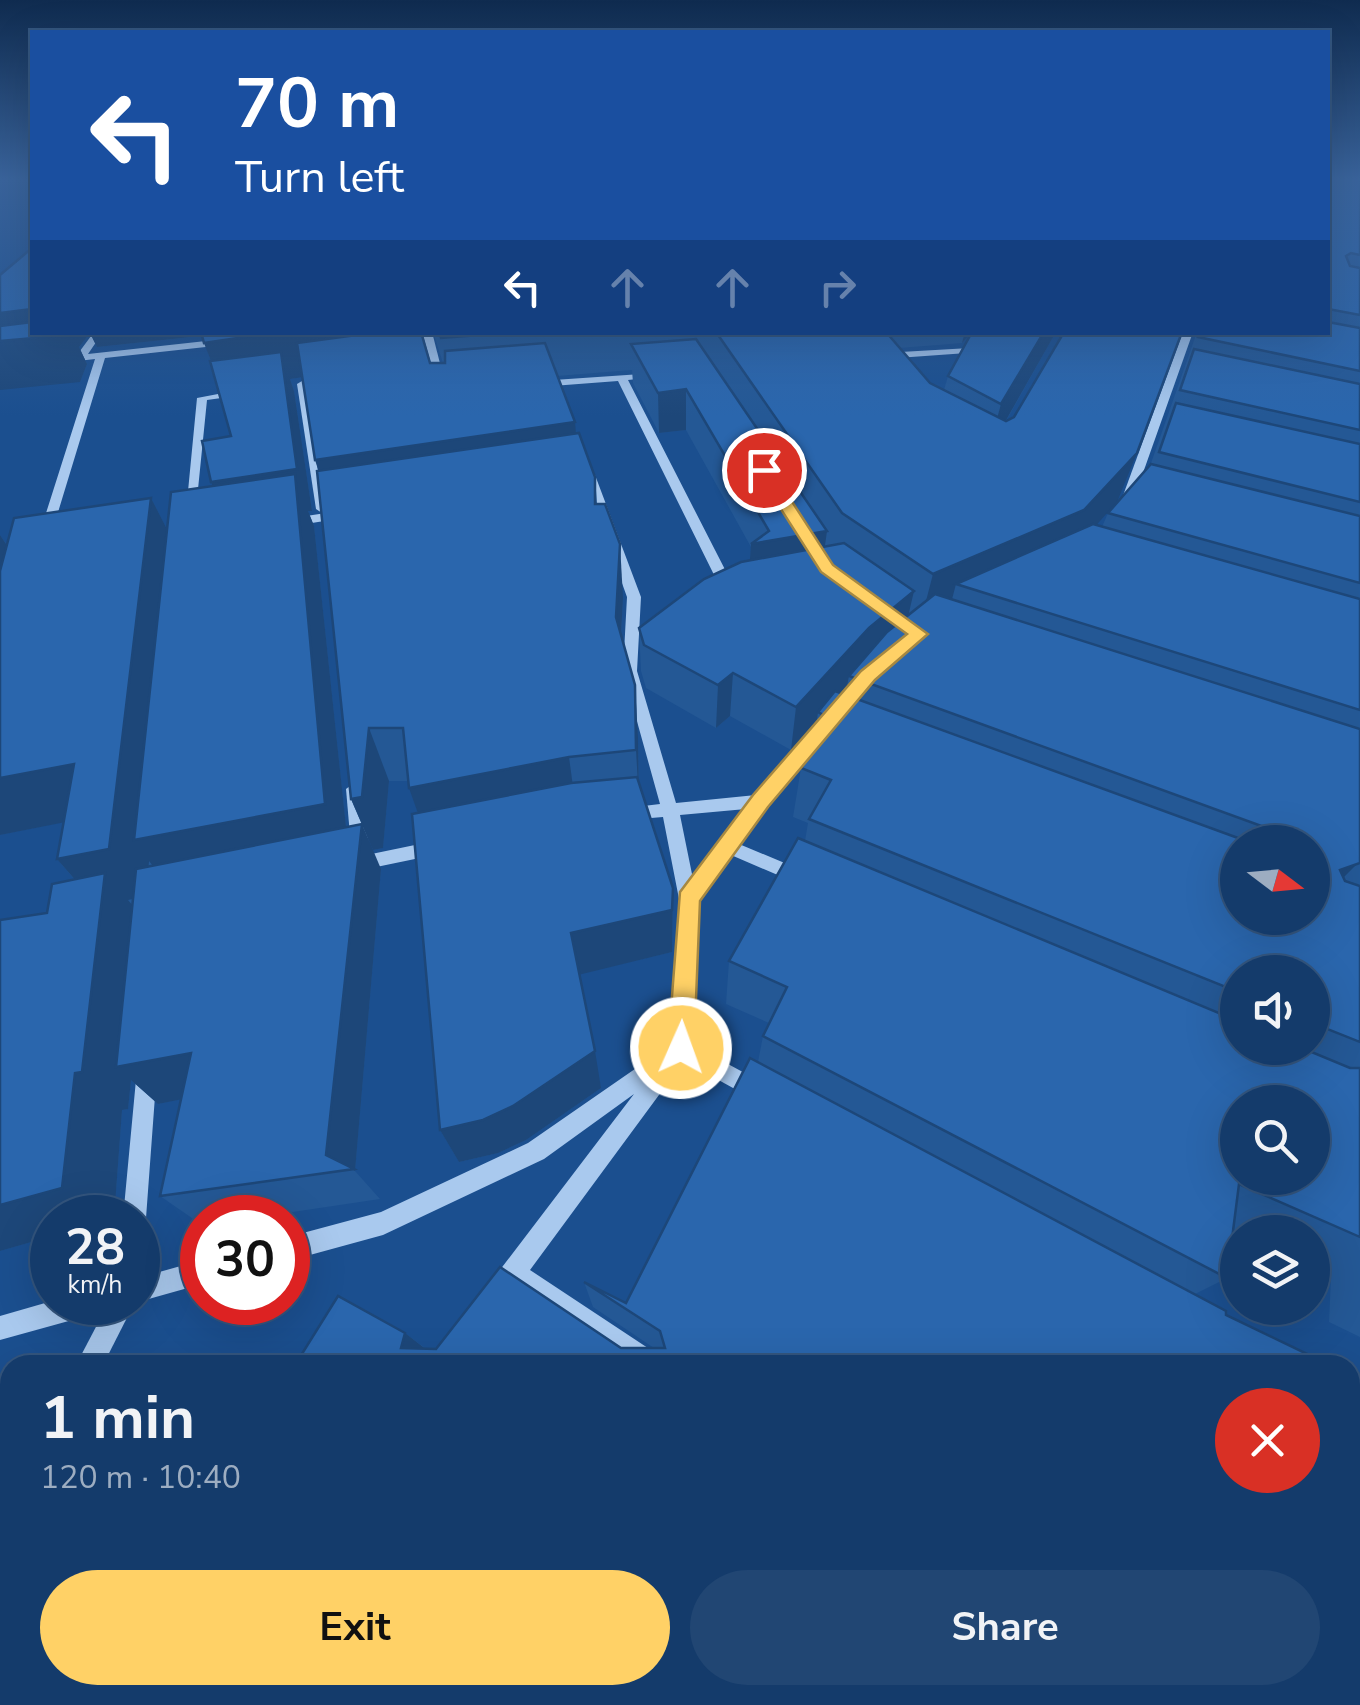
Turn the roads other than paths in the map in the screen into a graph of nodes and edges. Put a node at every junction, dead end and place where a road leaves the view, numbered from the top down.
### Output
1 (97, 335) edge
2 (428, 335) edge
3 (1193, 336) edge
4 (233, 341) edge
5 (101, 356) junction
6 (80, 358) junction
7 (48, 362) edge
8 (436, 364) junction
9 (959, 365) edge
10 (417, 367) edge
11 (883, 371) edge
12 (660, 374) edge
13 (621, 377) junction
14 (321, 381) edge
15 (557, 382) junction
16 (519, 385) edge
17 (462, 390) edge
18 (252, 391) edge
19 (563, 401) edge
20 (583, 457) edge
21 (589, 476) junction
22 (570, 479) edge
23 (1128, 510) edge
24 (361, 511) edge
25 (323, 517) junction
26 (189, 520) edge
27 (265, 526) edge
28 (325, 536) edge
29 (43, 542) edge
30 (750, 595) edge
31 (733, 598) junction
32 (716, 606) edge
33 (648, 639) edge
34 (631, 647) junction
35 (845, 702) edge
36 (351, 767) edge
37 (761, 801) junction
38 (670, 810) junction
39 (614, 815) edge
40 (460, 843) edge
41 (727, 846) junction
42 (818, 885) edge
43 (688, 899) junction
44 (681, 1048) junction
45 (147, 1060) edge
46 (784, 1104) edge
47 (136, 1195) edge
48 (310, 1243) edge
49 (513, 1273) junction
50 (490, 1304) edge
51 (30, 1320) edge
52 (110, 1325) edge
53 (0, 1328) edge
54 (95, 1355) edge
55 (636, 1355) edge
56 (2, 1705) edge
57 (35, 1705) edge

1 - 6 street
2 - 8 street
3 - 23 street
4 - 5 street
5 - 6 street
5 - 29 street
6 - 7 street
8 - 10 street
8 - 17 street
9 - 11 street
12 - 13 street
13 - 15 street
13 - 31 street
14 - 25 street
15 - 16 street
15 - 19 street
18 - 26 street
20 - 21 street
21 - 22 street
21 - 34 street
24 - 25 street
25 - 27 street
25 - 28 street
30 - 31 street
31 - 32 street
33 - 34 street
34 - 38 street
35 - 37 street
36 - 40 street
37 - 38 street
37 - 41 street
38 - 39 street
38 - 43 street
41 - 42 street
41 - 43 street
43 - 44 street
44 - 46 street
44 - 48 street
44 - 49 street
45 - 47 street
49 - 50 street
49 - 55 street
51 - 53 street
52 - 54 street
56 - 57 street

